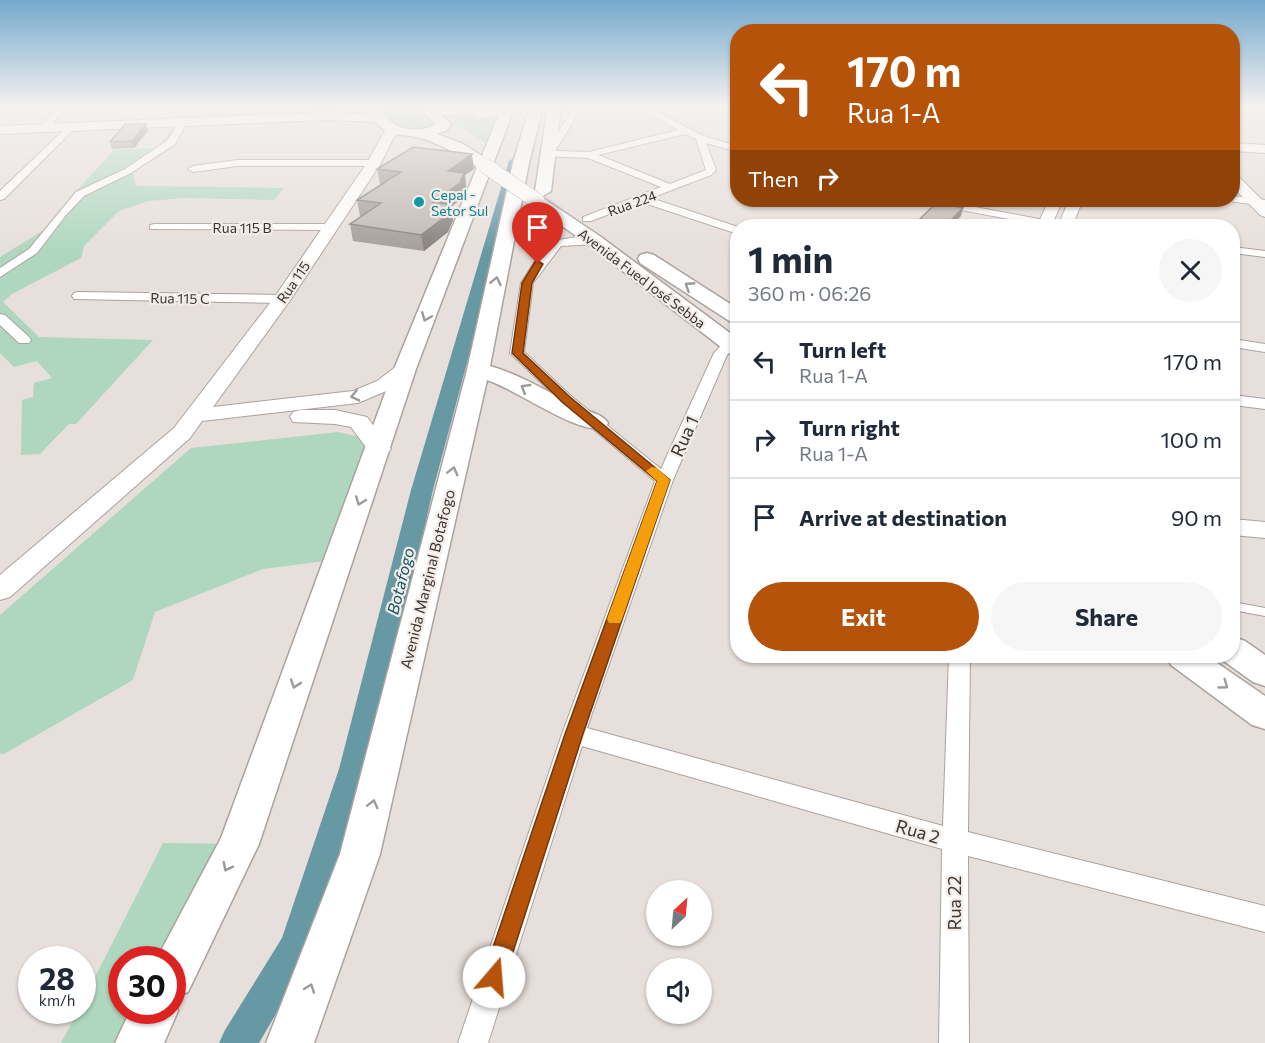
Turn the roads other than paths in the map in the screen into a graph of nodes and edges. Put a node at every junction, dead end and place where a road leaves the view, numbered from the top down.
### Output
1 (549, 154) edge
2 (43, 155) edge
3 (153, 155) edge
4 (379, 155) edge
5 (475, 155) edge
6 (479, 155) edge
7 (523, 155) edge
8 (576, 155) edge
9 (589, 155) joint
10 (706, 155) edge
11 (483, 156) joint
12 (374, 164) junction
13 (193, 170) dead end
14 (1240, 173) edge
15 (0, 180) edge
16 (17, 180) junction
17 (1240, 185) edge
18 (672, 188) junction
19 (539, 195) junction
20 (0, 197) edge
21 (643, 200) junction
22 (1240, 200) edge
23 (1262, 203) edge
24 (957, 207) edge
25 (587, 219) junction
26 (1015, 219) edge
27 (154, 226) dead end
28 (330, 227) junction
29 (730, 228) edge
30 (595, 241) junction
31 (1240, 251) edge
32 (1265, 254) edge
33 (0, 273) edge
34 (78, 296) dead end
35 (282, 299) junction
36 (730, 313) edge
37 (0, 318) edge
38 (24, 340) dead end
39 (730, 343) edge
40 (1240, 344) edge
41 (730, 348) edge
42 (1265, 348) edge
43 (405, 369) junction
44 (478, 370) junction
45 (1240, 401) edge
46 (1265, 404) edge
47 (596, 423) junction
48 (189, 424) junction
49 (379, 449) junction
50 (664, 480) junction
51 (1240, 511) edge
52 (1265, 514) edge
53 (1240, 527) edge
54 (1265, 530) edge
55 (0, 590) edge
56 (1240, 607) edge
57 (1265, 612) edge
58 (1240, 655) edge
59 (960, 663) edge
60 (1193, 663) edge
61 (1265, 672) edge
62 (1265, 715) edge
63 (574, 734) junction
64 (955, 841) junction
65 (1265, 919) edge
66 (186, 948) edge
67 (148, 1024) edge
68 (139, 1043) edge
69 (290, 1043) edge
70 (473, 1043) edge
71 (954, 1043) edge

1 - 19 main road
2 - 16 street
3 - 33 street
4 - 12 street, Rua 115
5 -> 43 main road
6 - 11 main road, Avenida Fued José Sebba
44 -> 7 main road, Avenida Marginal Botafogo
8 - 9 street
9 - 18 street
10 - 18 street, Rua 224
11 - 19 main road, Avenida Fued José Sebba, bridge
12 - 13 street
12 - 28 street, Rua 115
14 - 23 street
15 - 16 street
16 - 20 street
17 - 23 street
18 - 21 street, Rua 224
19 - 25 main road, Avenida Fued José Sebba
19 - 30 main road, Avenida Fued José Sebba
21 - 25 street, Rua 224
21 - 29 street
22 - 23 street
24 - 26 street
36 -> 25 main road, Avenida Fued José Sebba
27 - 28 street, Rua 115 B
28 - 35 street, Rua 115
30 - 39 main road, Avenida Fued José Sebba
30 - 47 street
31 - 32 street
34 - 35 street, Rua 115 C
35 - 48 street, Rua 115
37 - 38 street
40 - 42 street
41 - 50 street, Rua 1
43 -> 48 street
43 - 49 main road
47 -> 44 main road
69 -> 44 main road, Avenida Marginal Botafogo
45 - 46 street
47 - 50 street
48 - 49 street
48 - 55 street, Rua 115
49 -> 66 main road
50 - 63 street, Rua 1
51 - 52 street
53 - 54 street
56 - 57 lane
58 - 61 main road
59 - 64 street, Rua 22
60 -> 62 main road
63 - 64 street, Rua 2
63 - 70 street, Rua 1
64 - 65 street, Rua 2
64 - 71 street, Rua 22
67 - 68 main road

